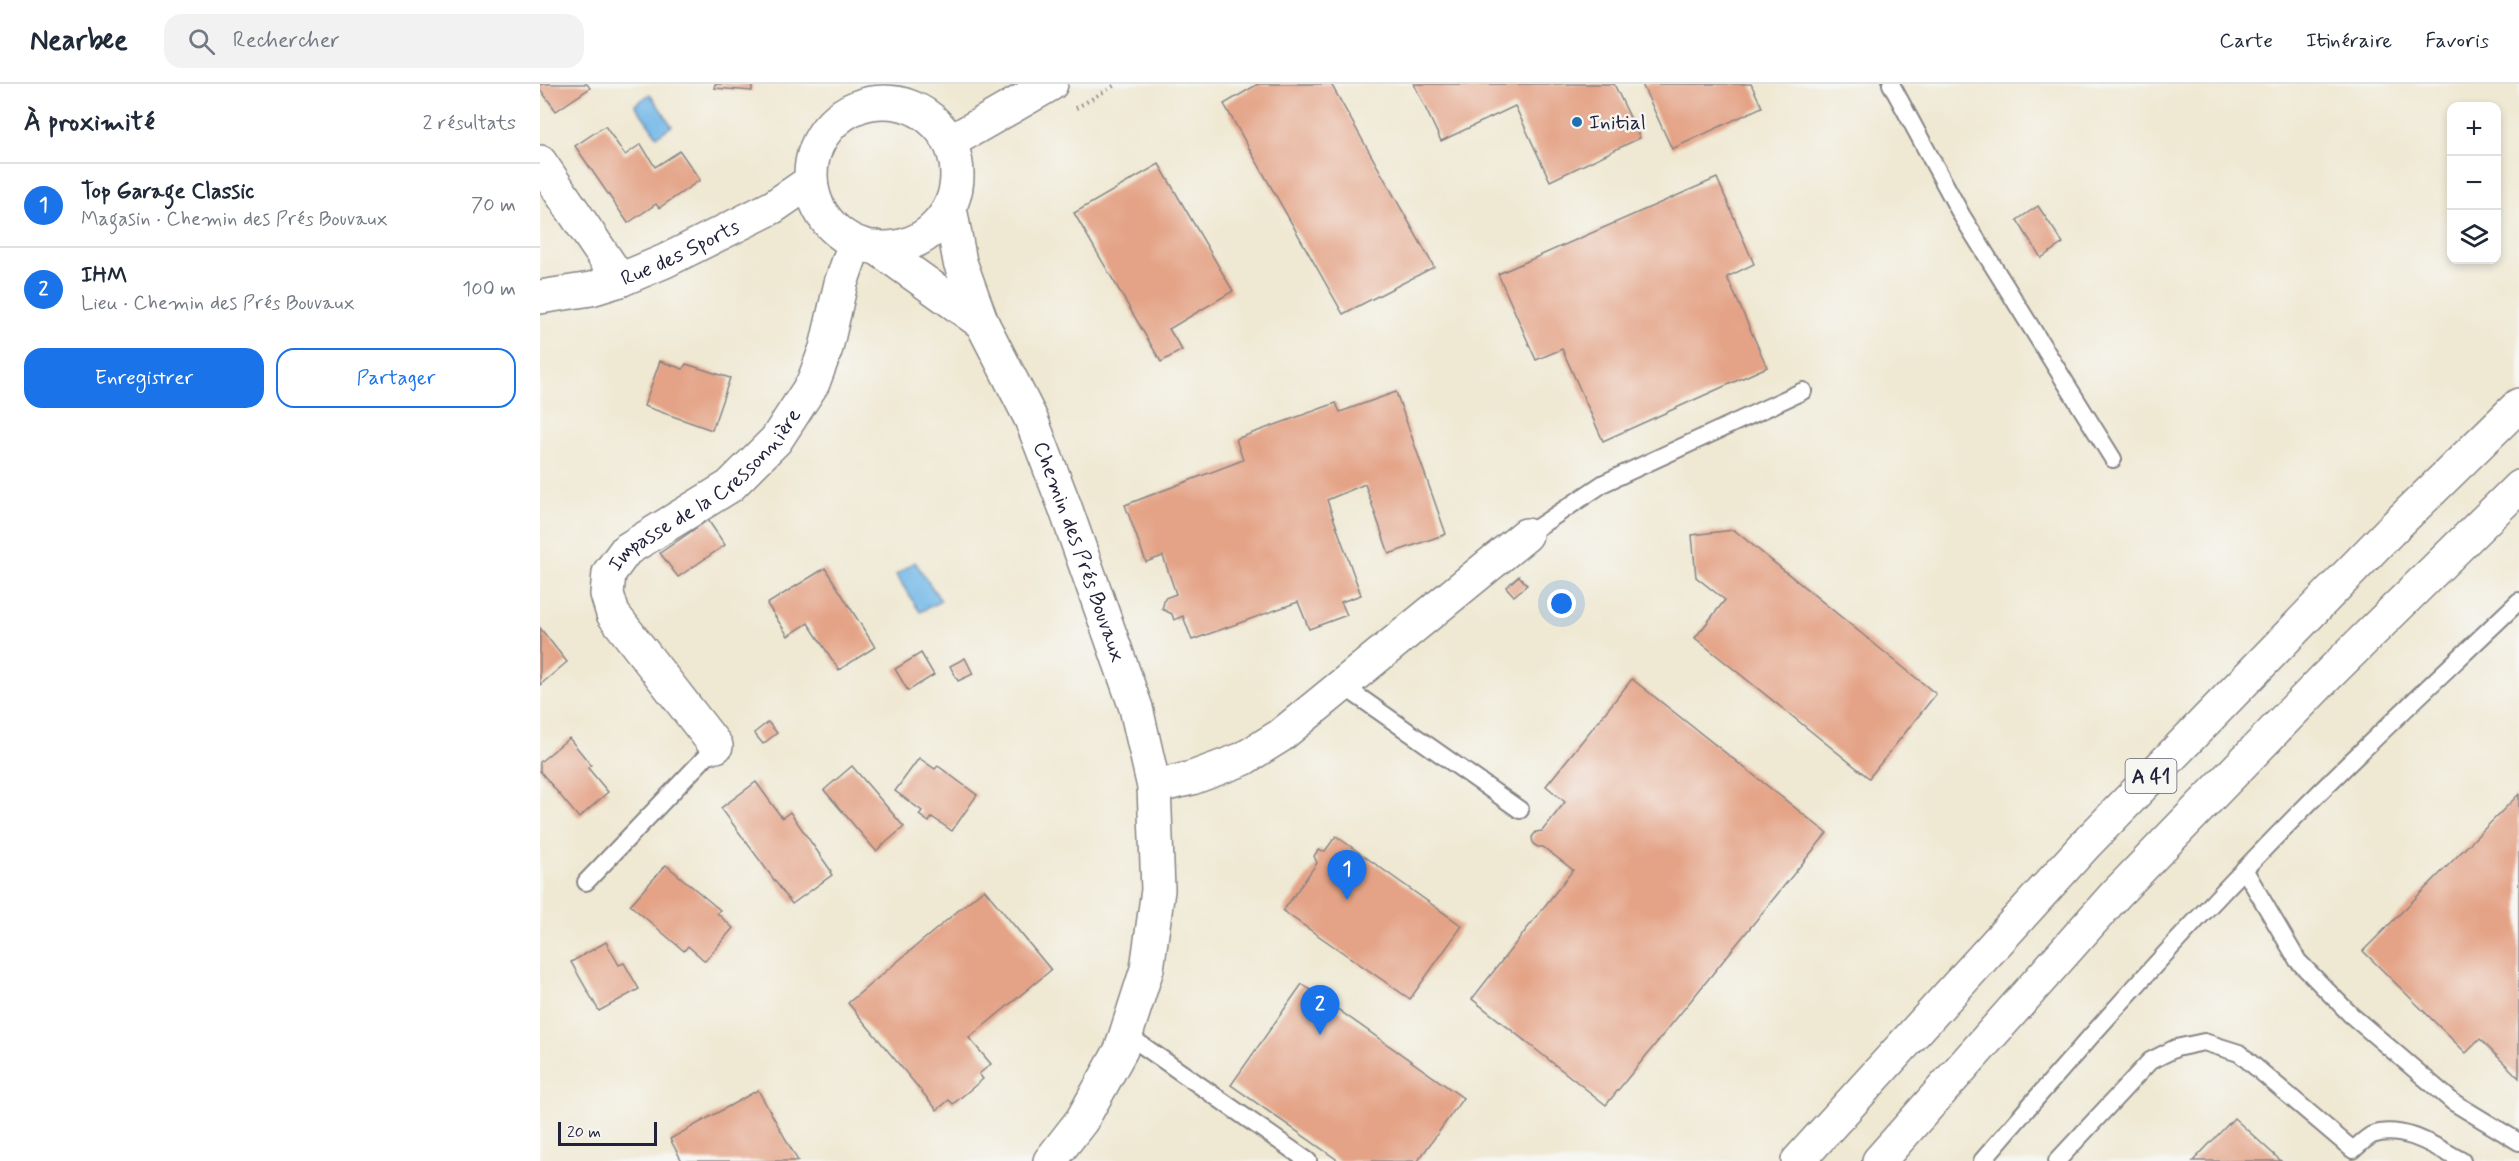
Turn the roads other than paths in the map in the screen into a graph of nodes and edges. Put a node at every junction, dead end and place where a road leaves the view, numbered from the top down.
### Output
1 (843, 84) edge
2 (1051, 84) edge
3 (1891, 84) edge
4 (909, 97) edge
5 (834, 123) junction
6 (950, 142) junction
7 (540, 162) edge
8 (811, 181) junction
9 (950, 208) junction
10 (866, 245) junction
11 (620, 280) junction
12 (540, 297) edge
13 (982, 323) junction
14 (1803, 391) dead end
15 (2519, 405) edge
16 (2113, 459) dead end
17 (2519, 487) edge
18 (1526, 535) joint
19 (2519, 601) edge
20 (1342, 685) junction
21 (716, 746) joint
22 (1154, 787) junction
23 (1521, 810) dead end
24 (2244, 869) junction
25 (586, 882) dead end
26 (1126, 1034) junction
27 (2519, 1142) edge
28 (1050, 1161) edge
29 (1308, 1161) edge
30 (1798, 1161) edge
31 (1879, 1161) edge
32 (1982, 1161) edge
33 (2057, 1161) edge
34 (2462, 1161) edge

1 - 5 main road
2 - 6 main road
3 - 16 lane
4 - 5 main road
4 - 6 main road
5 - 8 main road
6 - 9 main road
7 - 11 main road
8 - 10 main road
8 - 11 main road, Rue des Sports
9 - 10 main road
9 - 13 main road, Chemin des Prés Bouvaux
10 - 13 main road, Chemin des Prés Bouvaux
10 - 21 main road, Impasse de la Cressonnière
11 - 12 main road, Rue des Sports
13 - 22 main road, Chemin des Prés Bouvaux
14 - 18 lane
15 - 30 main road, A 41
17 - 31 main road, A 41
18 - 20 main road
19 - 24 lane
20 - 22 main road
20 - 23 lane
21 - 25 lane
22 - 26 main road, Chemin des Prés Bouvaux
24 - 27 lane
24 - 32 lane
26 - 28 main road, Chemin des Prés Bouvaux
26 - 29 lane
33 - 34 lane

